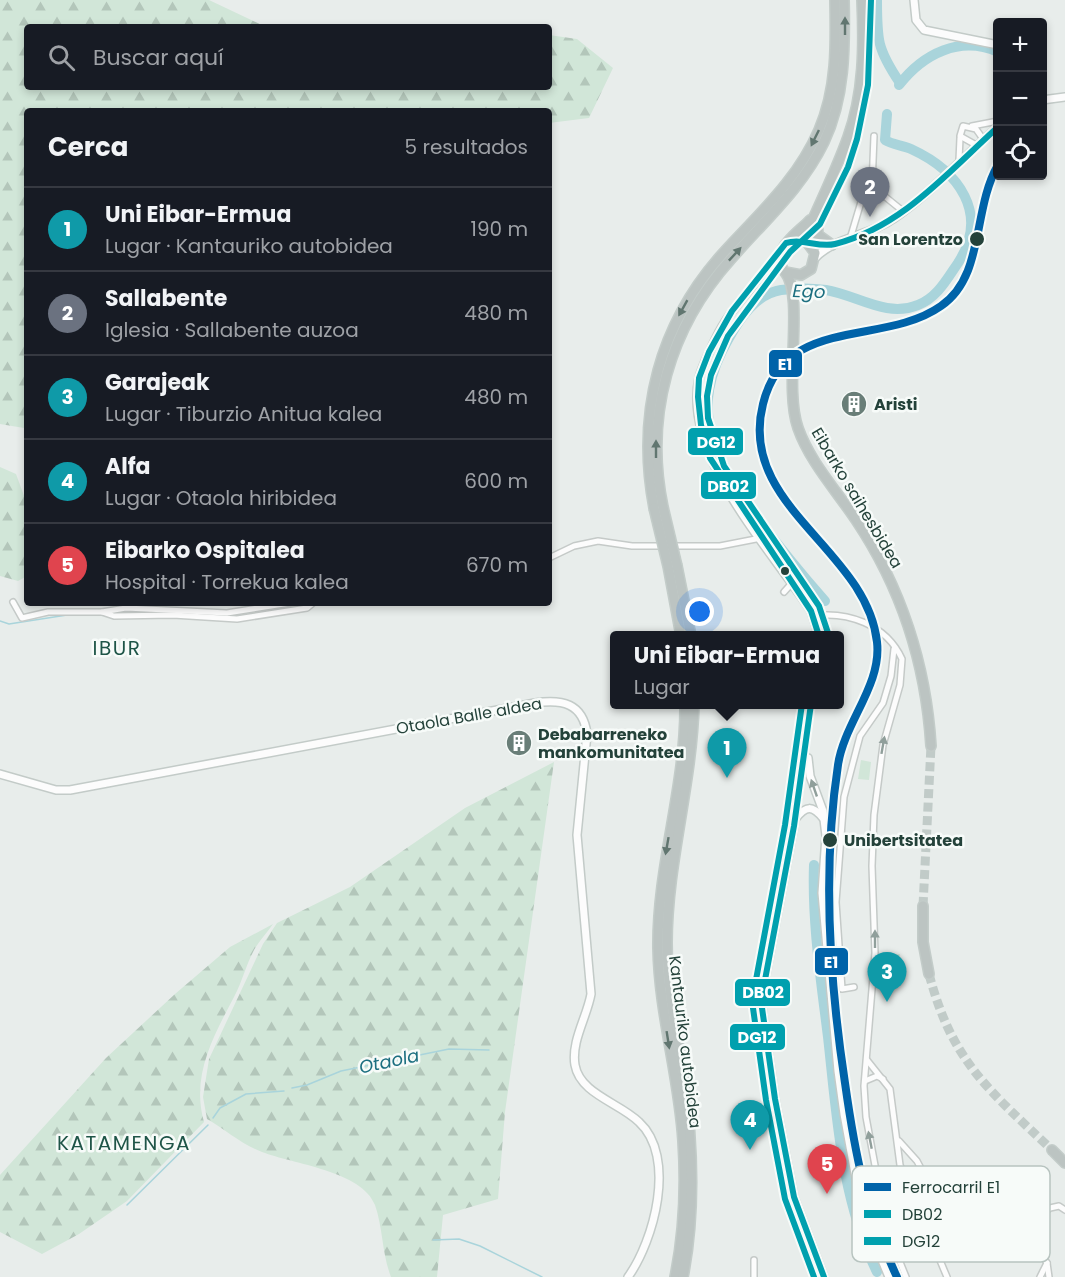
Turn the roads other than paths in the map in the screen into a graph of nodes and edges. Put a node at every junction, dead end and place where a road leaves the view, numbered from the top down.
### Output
1 (835, 0) edge
2 (844, 0) edge
3 (862, 0) edge
4 (914, 0) edge
5 (993, 44) edge
6 (840, 51) junction
7 (1065, 97) edge
8 (1047, 99) edge
9 (993, 122) edge
10 (972, 126) junction
11 (993, 131) edge
12 (874, 136) dead end
13 (960, 136) junction
14 (983, 139) junction
15 (976, 145) junction
16 (959, 160) junction
17 (872, 186) junction
18 (822, 201) junction
19 (904, 212) junction
20 (814, 217) junction
21 (850, 239) junction
22 (790, 241) junction
23 (808, 243) junction
24 (833, 244) junction
25 (780, 252) junction
26 (815, 258) junction
27 (784, 270) junction
28 (766, 271) junction
29 (807, 273) junction
30 (795, 285) junction
31 (760, 538) junction
32 (552, 557) edge
33 (673, 566) junction
34 (793, 582) junction
35 (784, 592) dead end
36 (13, 602) dead end
37 (271, 606) edge
38 (309, 606) edge
39 (102, 612) junction
40 (812, 613) junction
41 (680, 631) edge
42 (690, 631) edge
43 (817, 631) edge
44 (894, 648) junction
45 (894, 660) junction
46 (902, 662) junction
47 (685, 709) edge
48 (694, 709) edge
49 (810, 709) edge
50 (809, 714) junction
51 (931, 746) tunnel mouth
52 (0, 774) edge
53 (823, 818) junction
54 (795, 819) junction
55 (922, 906) tunnel mouth
56 (929, 974) tunnel mouth
57 (854, 987) dead end
58 (867, 1060) junction
59 (866, 1081) junction
60 (885, 1081) junction
61 (898, 1139) junction
62 (1052, 1150) tunnel mouth
63 (910, 1154) junction
64 (1065, 1163) edge
65 (900, 1165) joint
66 (854, 1166) edge
67 (875, 1166) edge
68 (920, 1166) edge
69 (1050, 1208) edge
70 (1065, 1210) edge
71 (754, 1260) dead end
72 (884, 1262) edge
73 (900, 1262) edge
74 (940, 1262) edge
75 (1047, 1263) joint
76 (628, 1277) edge
77 (675, 1277) edge
78 (683, 1277) edge
79 (754, 1277) edge
80 (824, 1277) edge
81 (891, 1277) edge
82 (906, 1277) edge
83 (946, 1277) edge
84 (1040, 1277) edge
85 (1049, 1277) edge

1 - 6 highway
6 -> 2 highway
3 - 18 highway
4 - 5 street
6 - 33 highway, bridge
7 - 8 street
9 - 10 street
10 - 13 street
10 - 14 street
11 - 14 street
12 - 17 street
13 - 15 street
13 - 16 street
14 - 15 street
15 - 16 street
16 - 19 street
17 - 19 street
17 - 21 street
18 - 20 highway
18 - 24 highway
19 - 21 street
20 - 22 highway
20 - 23 highway
21 - 24 street
22 - 23 highway
22 - 25 highway
23 - 24 street
23 - 26 highway
24 - 26 street
25 - 27 highway
25 - 28 street
26 - 29 highway
27 - 28 street
27 - 29 highway
27 - 30 highway, Eibarko saihesbidea
28 - 31 street
29 - 30 highway
30 - 51 highway, Eibarko saihesbidea
31 - 32 street
31 - 34 street
33 - 41 highway
33 - 42 highway
34 - 35 street
34 - 40 street
36 - 39 street
37 - 39 street
38 - 39 street
40 - 43 street
40 - 44 street
44 - 45 street
44 - 46 street
45 - 46 street
45 - 57 street
58 -> 46 street
47 -> 77 highway, Kantauriko autobidea
48 - 78 highway, Kantauriko autobidea
49 - 50 street
53 -> 50 street
50 - 54 street
52 - 76 street, Otaola Balle aldea
53 - 54 street
53 - 66 street
54 - 80 street
55 - 56 highway
58 - 59 street
58 - 60 street
59 - 60 street
67 -> 59 street
60 - 61 street
61 - 63 street
61 - 65 street
62 - 64 highway
63 - 65 street
63 - 68 street
69 - 70 street
71 - 79 street
72 - 81 street
82 -> 73 street
74 - 83 street
75 - 84 street
75 - 85 street

